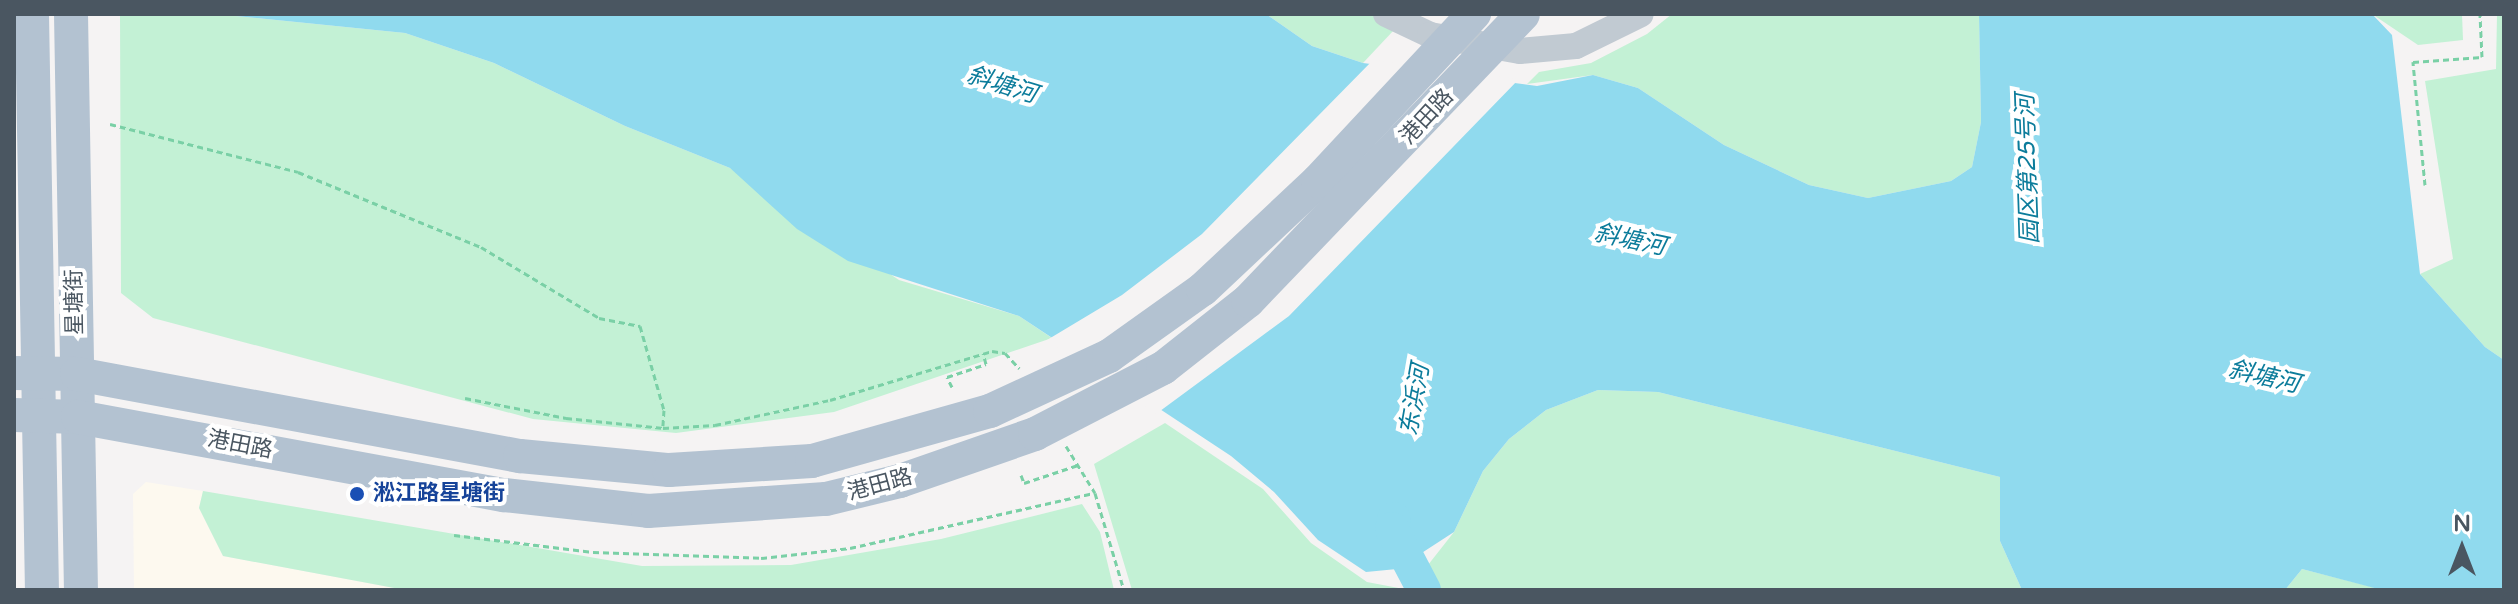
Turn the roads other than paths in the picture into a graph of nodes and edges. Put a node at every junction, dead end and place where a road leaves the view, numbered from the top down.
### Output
1 (1386, 14) edge
2 (1474, 14) edge
3 (1523, 14) edge
4 (1641, 14) edge
5 (32, 15) edge
6 (72, 18) edge
7 (27, 373) edge
8 (77, 374) junction
9 (27, 414) edge
10 (78, 417) junction
11 (42, 590) edge
12 (81, 590) edge

1 - 4 street
2 - 8 main road, 港田路, bridge
3 - 10 main road, 港田路, bridge
5 - 7 main road, 星塘街
6 - 8 main road, 星塘街
7 - 8 main road, 港田路
7 - 9 main road, 星塘街
8 - 10 main road, 星塘街
9 - 10 main road, 港田路
9 - 11 main road, 星塘街
10 - 12 main road, 星塘街

